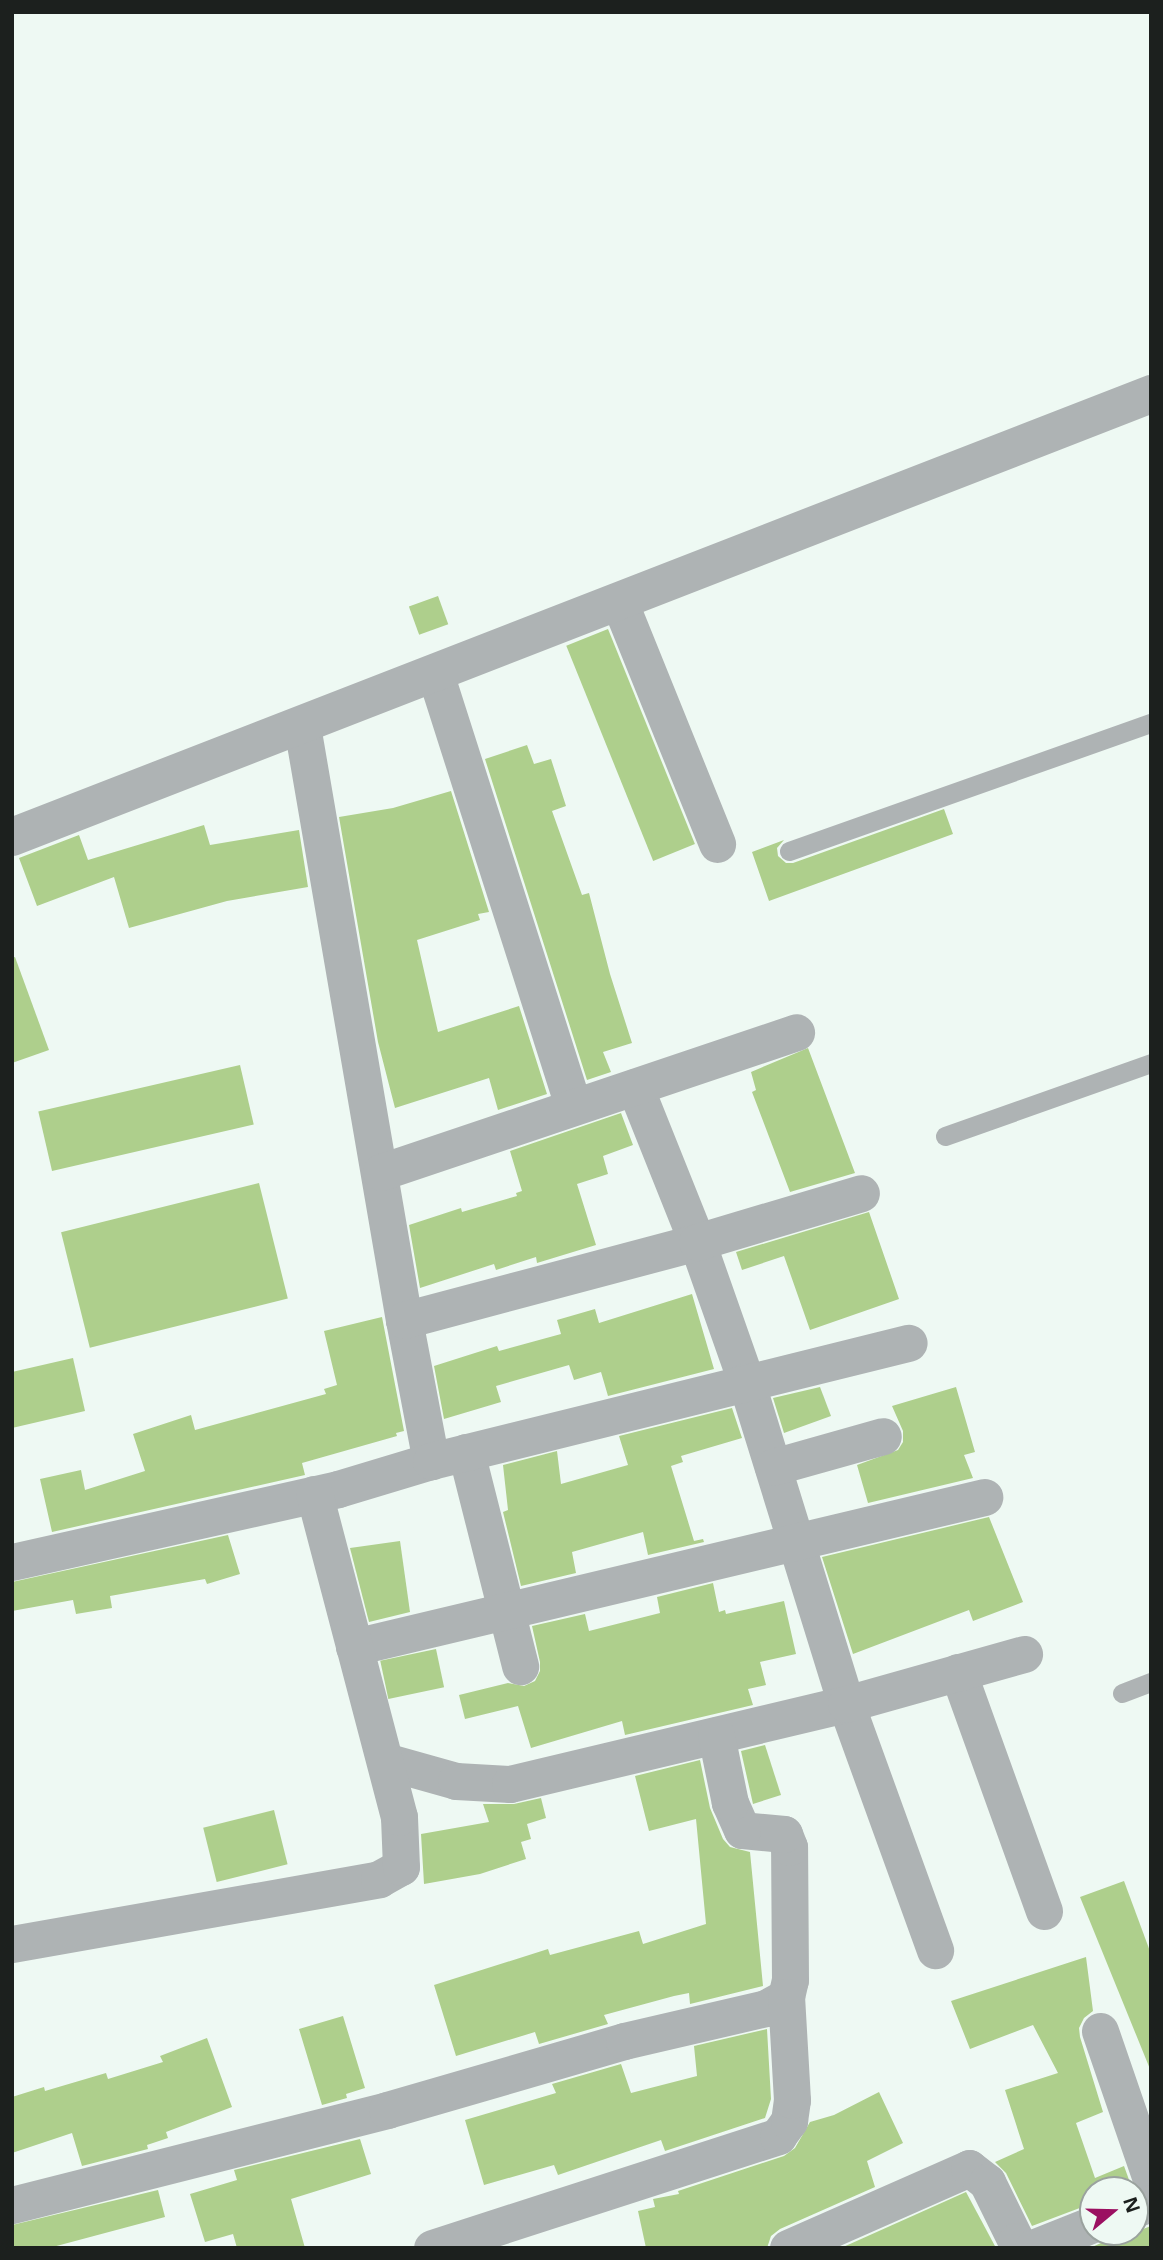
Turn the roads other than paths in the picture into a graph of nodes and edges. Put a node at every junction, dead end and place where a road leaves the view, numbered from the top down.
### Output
1 (1151, 394) edge
2 (619, 601) junction
3 (435, 673) junction
4 (1151, 723) edge
5 (302, 726) junction
6 (12, 837) edge
7 (717, 844) dead end
8 (789, 851) dead end
9 (796, 1032) dead end
10 (1151, 1063) edge
11 (635, 1087) junction
12 (573, 1106) junction
13 (944, 1136) dead end
14 (381, 1172) junction
15 (861, 1193) dead end
16 (697, 1242) junction
17 (404, 1320) junction
18 (909, 1343) dead end
19 (746, 1381) junction
20 (883, 1436) dead end
21 (448, 1456) junction
22 (773, 1467) junction
23 (314, 1494) junction
24 (984, 1497) dead end
25 (796, 1541) junction
26 (12, 1562) edge
27 (506, 1610) junction
28 (354, 1647) junction
29 (1024, 1654) dead end
30 (520, 1666) dead end
31 (958, 1672) junction
32 (1151, 1682) edge
33 (1122, 1693) dead end
34 (846, 1704) junction
35 (716, 1735) junction
36 (385, 1761) junction
37 (1044, 1911) dead end
38 (12, 1944) edge
39 (935, 1950) dead end
40 (786, 1997) junction
41 (1100, 2031) dead end
42 (1151, 2179) edge
43 (12, 2205) edge
44 (1079, 2230) edge
45 (432, 2248) edge
46 (788, 2248) edge
47 (1024, 2248) edge
48 (1033, 2248) edge

1 - 2 street
2 - 3 street
2 - 7 street
3 - 5 street
3 - 12 street
4 - 8 lane
5 - 6 street
5 - 14 street
9 - 11 street
10 - 13 lane
11 - 12 street
11 - 16 street
12 - 14 street
14 - 17 street
15 - 16 street
16 - 17 street
16 - 19 street
17 - 21 street
18 - 19 street
19 - 21 street
19 - 22 street
20 - 22 street
21 - 23 street
21 - 27 street
22 - 25 street
23 - 26 street
23 - 28 street
24 - 25 street
25 - 27 street
25 - 34 street
27 - 28 street
27 - 30 street
28 - 36 street
29 - 31 street
31 - 34 street
31 - 37 street
32 - 33 lane
34 - 35 street
34 - 39 street
35 - 36 street
35 - 40 street
36 - 38 street
40 - 43 street
40 - 45 street
41 - 42 street
44 - 48 street
46 - 47 street

